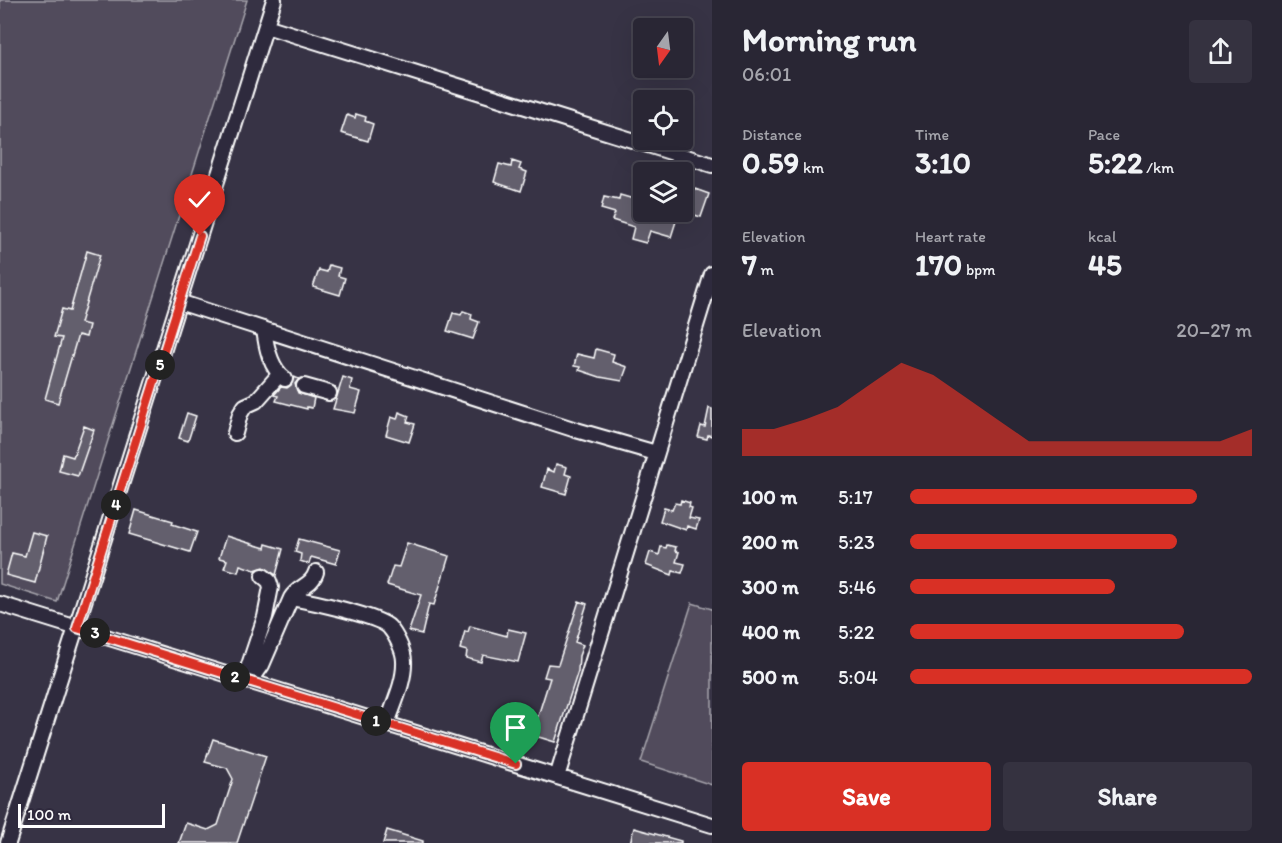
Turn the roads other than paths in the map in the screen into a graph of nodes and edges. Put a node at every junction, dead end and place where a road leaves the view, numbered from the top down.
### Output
1 (274, 0) edge
2 (266, 26) junction
3 (712, 165) edge
4 (712, 274) edge
5 (708, 299) edge
6 (179, 302) junction
7 (264, 329) junction
8 (304, 386) dead end
9 (329, 393) dead end
10 (235, 433) dead end
11 (656, 453) junction
12 (316, 572) dead end
13 (263, 576) dead end
14 (291, 598) junction
15 (0, 604) edge
16 (77, 628) junction
17 (247, 681) junction
18 (387, 724) junction
19 (557, 777) junction
20 (712, 825) edge
21 (8, 843) edge

1 - 2 street
2 - 3 street
2 - 6 street
4 - 5 street
5 - 11 street
6 - 7 street
6 - 16 street
7 - 10 street
7 - 11 street
8 - 9 street
11 - 19 street
12 - 14 street
13 - 17 street
14 - 17 street
14 - 18 street
15 - 16 street
16 - 17 street
16 - 21 street
17 - 18 street
18 - 19 street
19 - 20 street

